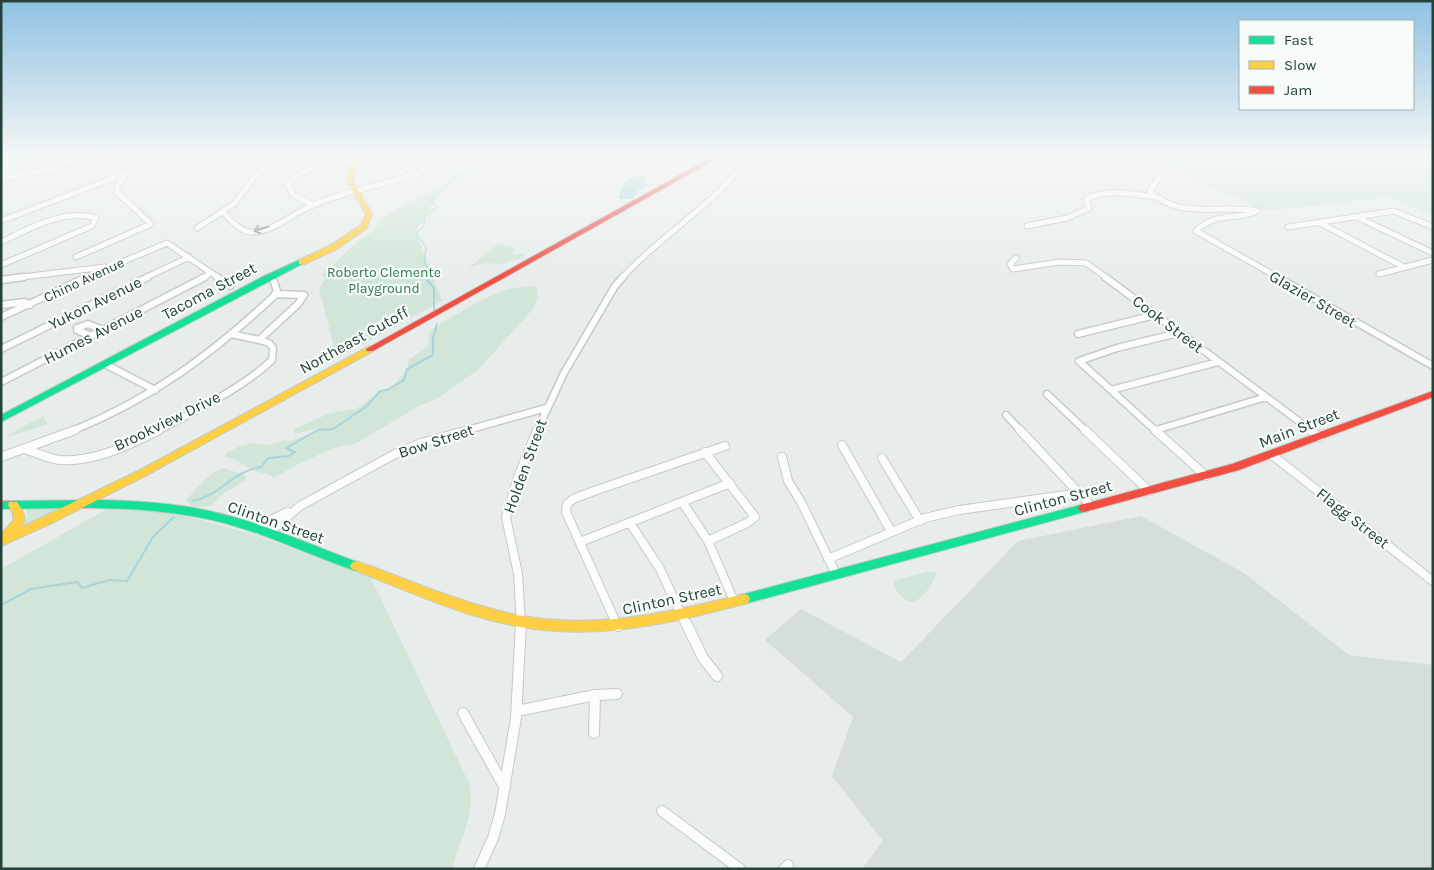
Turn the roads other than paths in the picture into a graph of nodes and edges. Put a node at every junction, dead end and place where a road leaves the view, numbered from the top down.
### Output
1 (62, 198) edge
2 (123, 198) edge
3 (239, 198) edge
4 (300, 198) edge
5 (339, 198) edge
6 (358, 198) edge
7 (645, 198) edge
8 (710, 198) edge
9 (1089, 198) edge
10 (1156, 198) edge
11 (313, 205) junction
12 (223, 212) junction
13 (1357, 217) junction
14 (1, 221) edge
15 (1320, 222) junction
16 (1027, 226) dead end
17 (1288, 227) dead end
18 (197, 228) dead end
19 (1433, 228) edge
20 (1, 242) edge
21 (1433, 253) edge
22 (76, 257) dead end
23 (189, 257) junction
24 (1016, 258) dead end
25 (1433, 260) edge
26 (1, 265) edge
27 (111, 266) junction
28 (1404, 267) junction
29 (208, 271) junction
30 (1379, 274) dead end
31 (1, 280) edge
32 (274, 282) dead end
33 (230, 286) dead end
34 (275, 294) junction
35 (1, 305) edge
36 (30, 305) junction
37 (1155, 315) junction
38 (1, 317) edge
39 (103, 330) junction
40 (1178, 333) junction
41 (231, 334) junction
42 (1078, 334) dead end
43 (91, 336) junction
44 (259, 340) junction
45 (1, 349) edge
46 (1218, 362) junction
47 (105, 364) junction
48 (1433, 366) edge
49 (1, 382) edge
50 (155, 390) junction
51 (1111, 390) junction
52 (1047, 394) dead end
53 (1433, 394) edge
54 (1266, 397) junction
55 (546, 408) junction
56 (1006, 415) dead end
57 (1, 419) edge
58 (1156, 430) junction
59 (1320, 437) junction
60 (842, 445) dead end
61 (725, 446) dead end
62 (25, 449) junction
63 (705, 452) junction
64 (1272, 455) junction
65 (1, 457) edge
66 (782, 457) dead end
67 (882, 458) dead end
68 (1206, 476) junction
69 (730, 483) junction
70 (123, 484) junction
71 (1173, 484) joint
72 (1149, 491) junction
73 (1080, 494) junction
74 (683, 503) junction
75 (84, 504) junction
76 (120, 504) junction
77 (1, 505) edge
78 (13, 505) junction
79 (1091, 506) junction
80 (920, 520) junction
81 (630, 523) junction
82 (263, 531) junction
83 (891, 531) junction
84 (1, 541) edge
85 (708, 541) junction
86 (580, 542) junction
87 (828, 559) junction
88 (836, 574) junction
89 (1433, 581) edge
90 (734, 601) junction
91 (682, 615) junction
92 (521, 621) junction
93 (618, 626) junction
94 (717, 676) dead end
95 (617, 694) dead end
96 (595, 696) junction
97 (517, 711) junction
98 (463, 713) dead end
99 (594, 733) dead end
100 (505, 788) junction
101 (662, 811) dead end
102 (479, 869) edge
103 (740, 869) edge

1 - 14 street
2 - 22 street
3 - 12 street
4 - 11 street
5 - 11 street
6 - 47 main road, Tacoma Street
7 - 70 main road, Northeast Cutoff
8 - 55 street, Holden Street
9 - 16 street
10 - 48 street, Glazier Street
11 -> 12 street
12 - 18 street
13 - 15 street
13 - 19 street
13 - 21 street
15 - 17 street
15 - 28 street
20 - 26 street
23 - 27 street, Chino Avenue
23 - 29 street
23 - 45 street, Yukon Avenue
24 - 37 street, Cook Street
25 - 28 street
27 - 31 street
27 - 36 street, Chino Avenue
28 - 30 street
29 - 33 street
29 - 39 street, Humes Avenue
32 - 34 street
34 - 41 street
34 - 44 street
35 - 36 street
36 - 38 street, Chino Avenue
37 - 40 street, Cook Street
37 - 42 street
39 - 43 street, Humes Avenue
39 - 43 street
40 - 46 street, Cook Street
40 - 51 street
41 - 44 street
41 - 50 street
43 - 49 street, Humes Avenue
44 - 62 street, Brookview Drive
46 - 51 street
46 - 54 street, Cook Street
47 - 50 street
47 - 57 main road, Tacoma Street
50 - 62 street
51 - 58 street
52 - 72 street
53 - 59 main road, Main Street
54 - 58 street
54 - 59 street, Cook Street
55 - 82 street, Bow Street
55 - 92 street, Holden Street
56 - 73 street
58 - 68 street
59 - 64 main road, Main Street
60 - 83 street
61 - 63 street
62 - 65 street
63 - 69 street
63 - 86 street
64 - 68 main road, Main Street
64 - 89 street, Flagg Street
66 - 87 street
67 - 80 street
68 - 71 main road, Main Street
69 - 74 street
69 - 85 street
70 - 75 main road, Northeast Cutoff
70 - 76 main road
71 - 72 main road, Clinton Street
72 - 79 main road, Clinton Street
73 - 79 street
73 - 80 street, Clinton Street
74 - 81 street
74 - 85 street
75 - 76 main road, Clinton Street
75 - 78 main road, Clinton Street
75 - 84 main road, Northeast Cutoff
76 - 82 main road, Clinton Street
77 - 78 main road, Clinton Street
78 - 84 main road
79 - 88 main road, Clinton Street
80 - 83 street, Clinton Street
81 - 86 street
81 - 91 street
82 - 92 main road, Clinton Street
83 - 87 street, Clinton Street
85 - 90 street
86 - 93 street
87 - 88 street
88 - 90 main road, Clinton Street
90 - 91 main road, Clinton Street
91 - 93 main road, Clinton Street
91 - 94 street
92 - 93 main road, Clinton Street
92 - 97 street, Holden Street
95 - 96 street
96 - 97 street
96 - 99 street
97 - 100 street, Holden Street
98 - 100 street
100 - 102 street, Holden Street
101 - 103 street

